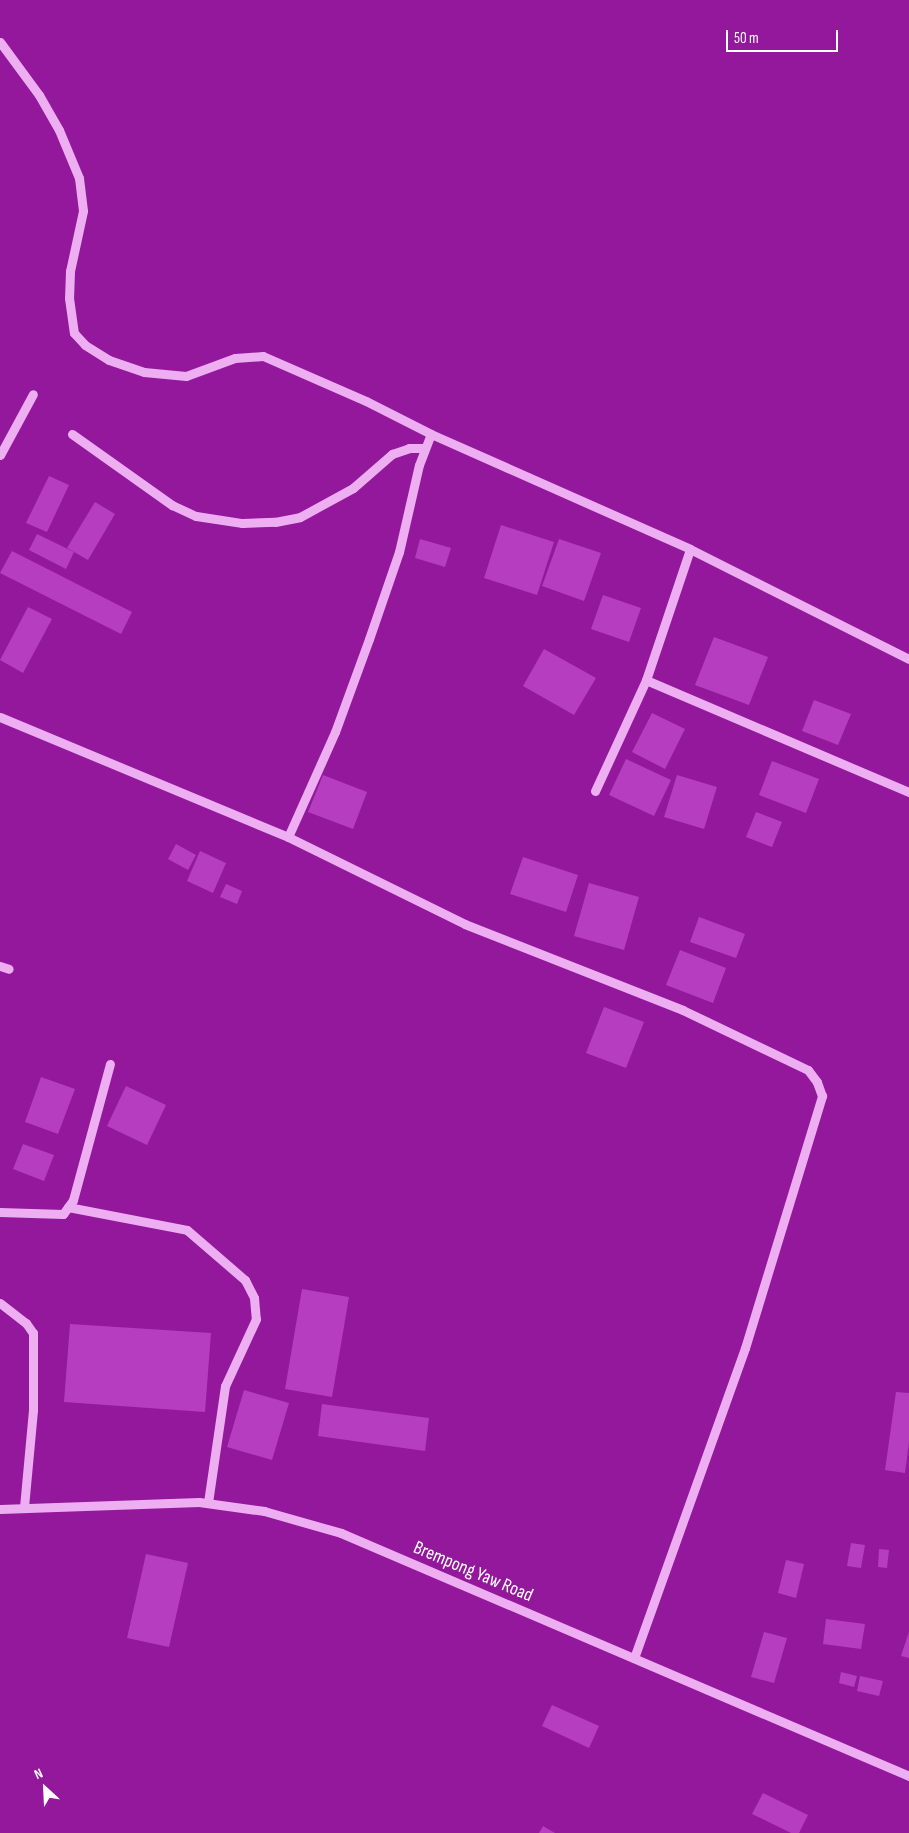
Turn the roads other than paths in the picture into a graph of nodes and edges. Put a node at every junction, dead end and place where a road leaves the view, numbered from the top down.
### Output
1 (0, 42) edge
2 (33, 394) dead end
3 (72, 434) dead end
4 (431, 434) junction
5 (424, 448) junction
6 (0, 454) edge
7 (690, 549) junction
8 (909, 659) edge
9 (646, 680) junction
10 (0, 717) edge
11 (595, 791) dead end
12 (909, 792) edge
13 (288, 837) junction
14 (110, 1064) dead end
15 (68, 1207) junction
16 (0, 1212) edge
17 (0, 1303) edge
18 (208, 1503) junction
19 (24, 1507) junction
20 (0, 1510) edge
21 (634, 1658) junction
22 (909, 1776) edge

1 - 4 street
2 - 6 street
3 - 5 street
4 - 5 street
4 - 7 street
5 - 13 street
7 - 8 street
7 - 9 street
9 - 11 street
9 - 12 street
10 - 13 street
13 - 21 street
14 - 15 street
15 - 16 street
15 - 18 street
17 - 19 street
18 - 19 street, Brempong Yaw Road
18 - 21 street, Brempong Yaw Road
19 - 20 street, Brempong Yaw Road
21 - 22 street, Brempong Yaw Road

